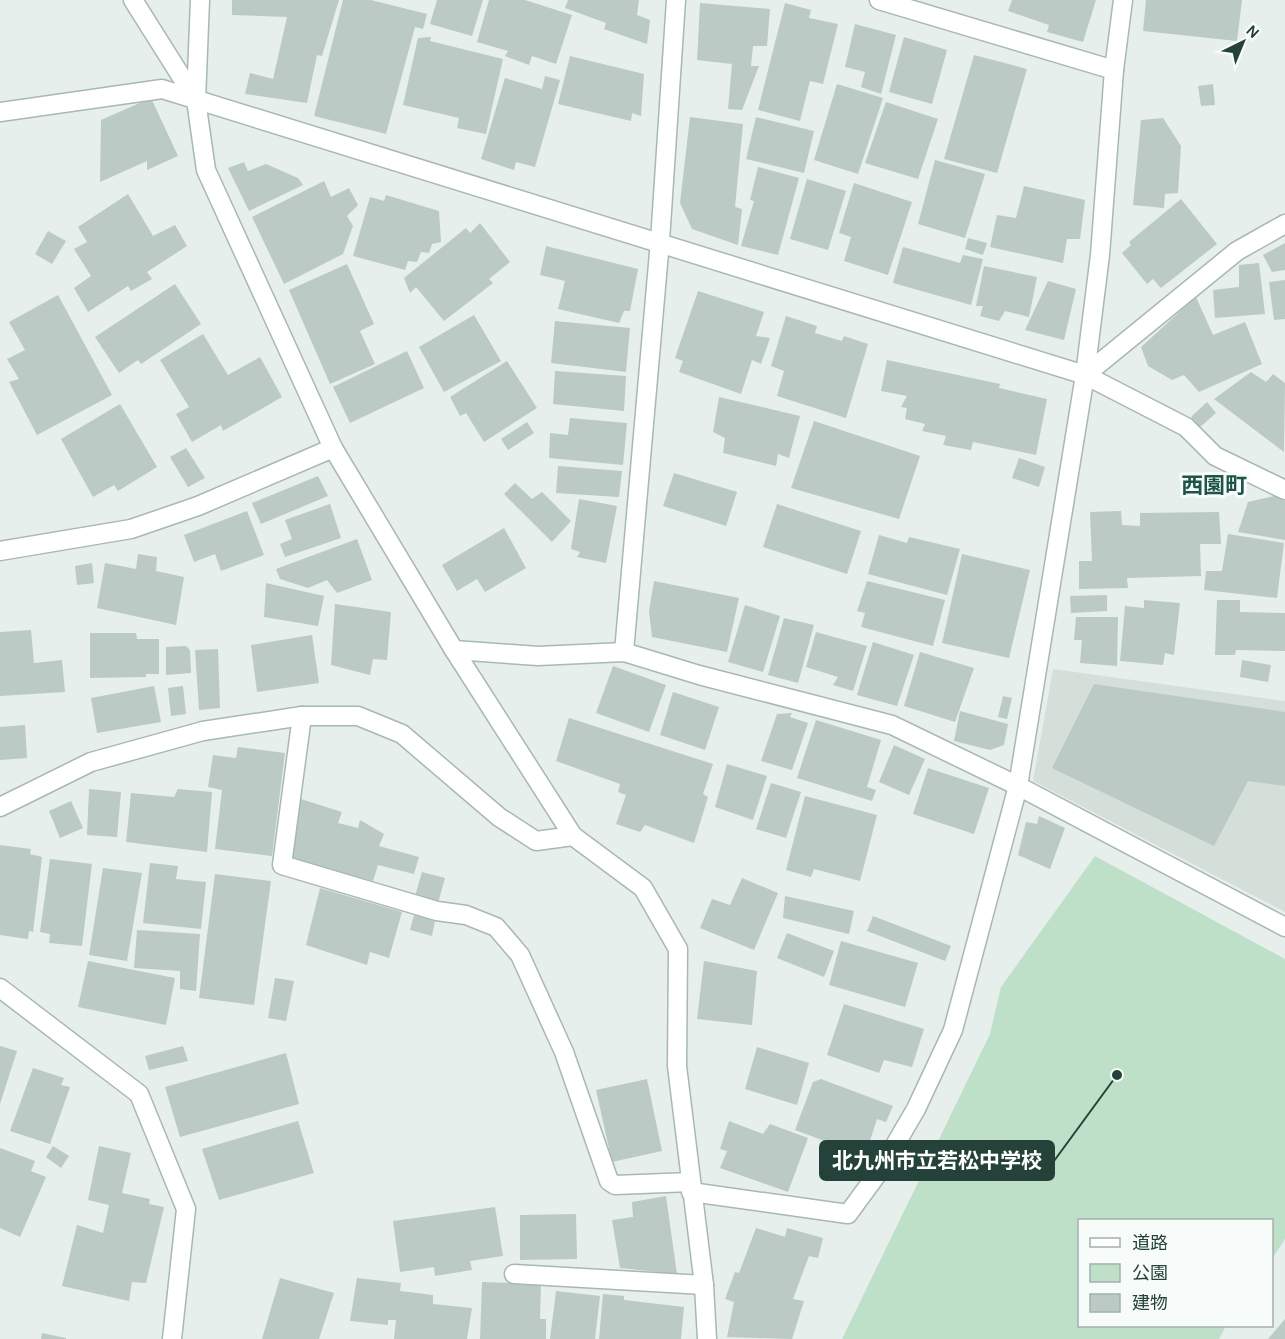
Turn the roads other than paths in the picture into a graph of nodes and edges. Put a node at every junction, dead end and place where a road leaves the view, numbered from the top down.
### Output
1 (133, 0) edge
2 (200, 0) edge
3 (676, 0) edge
4 (879, 0) edge
5 (1123, 0) edge
6 (1114, 70) junction
7 (196, 100) junction
8 (0, 112) edge
9 (1285, 224) edge
10 (660, 241) junction
11 (1085, 375) junction
12 (333, 448) junction
13 (1285, 490) edge
14 (0, 551) edge
15 (454, 650) junction
16 (624, 652) junction
17 (302, 716) junction
18 (1018, 786) junction
19 (0, 807) edge
20 (573, 836) junction
21 (1285, 927) edge
22 (0, 988) edge
23 (691, 1187) junction
24 (514, 1274) dead end
25 (704, 1285) junction
26 (172, 1339) edge
27 (707, 1339) edge

1 - 7 street
2 - 7 street
3 - 10 street
4 - 6 street
5 - 6 street
6 - 11 street
7 - 8 street
7 - 10 street
7 - 12 street
9 - 11 street
10 - 11 street
10 - 16 street
11 - 13 street
11 - 18 street
12 - 14 street
12 - 15 street
15 - 16 street
15 - 20 street
16 - 18 street
17 - 19 street
17 - 20 street
17 - 23 street
18 - 21 street
18 - 23 street
20 - 23 street
22 - 26 street
23 - 25 street
24 - 25 street
25 - 27 street

